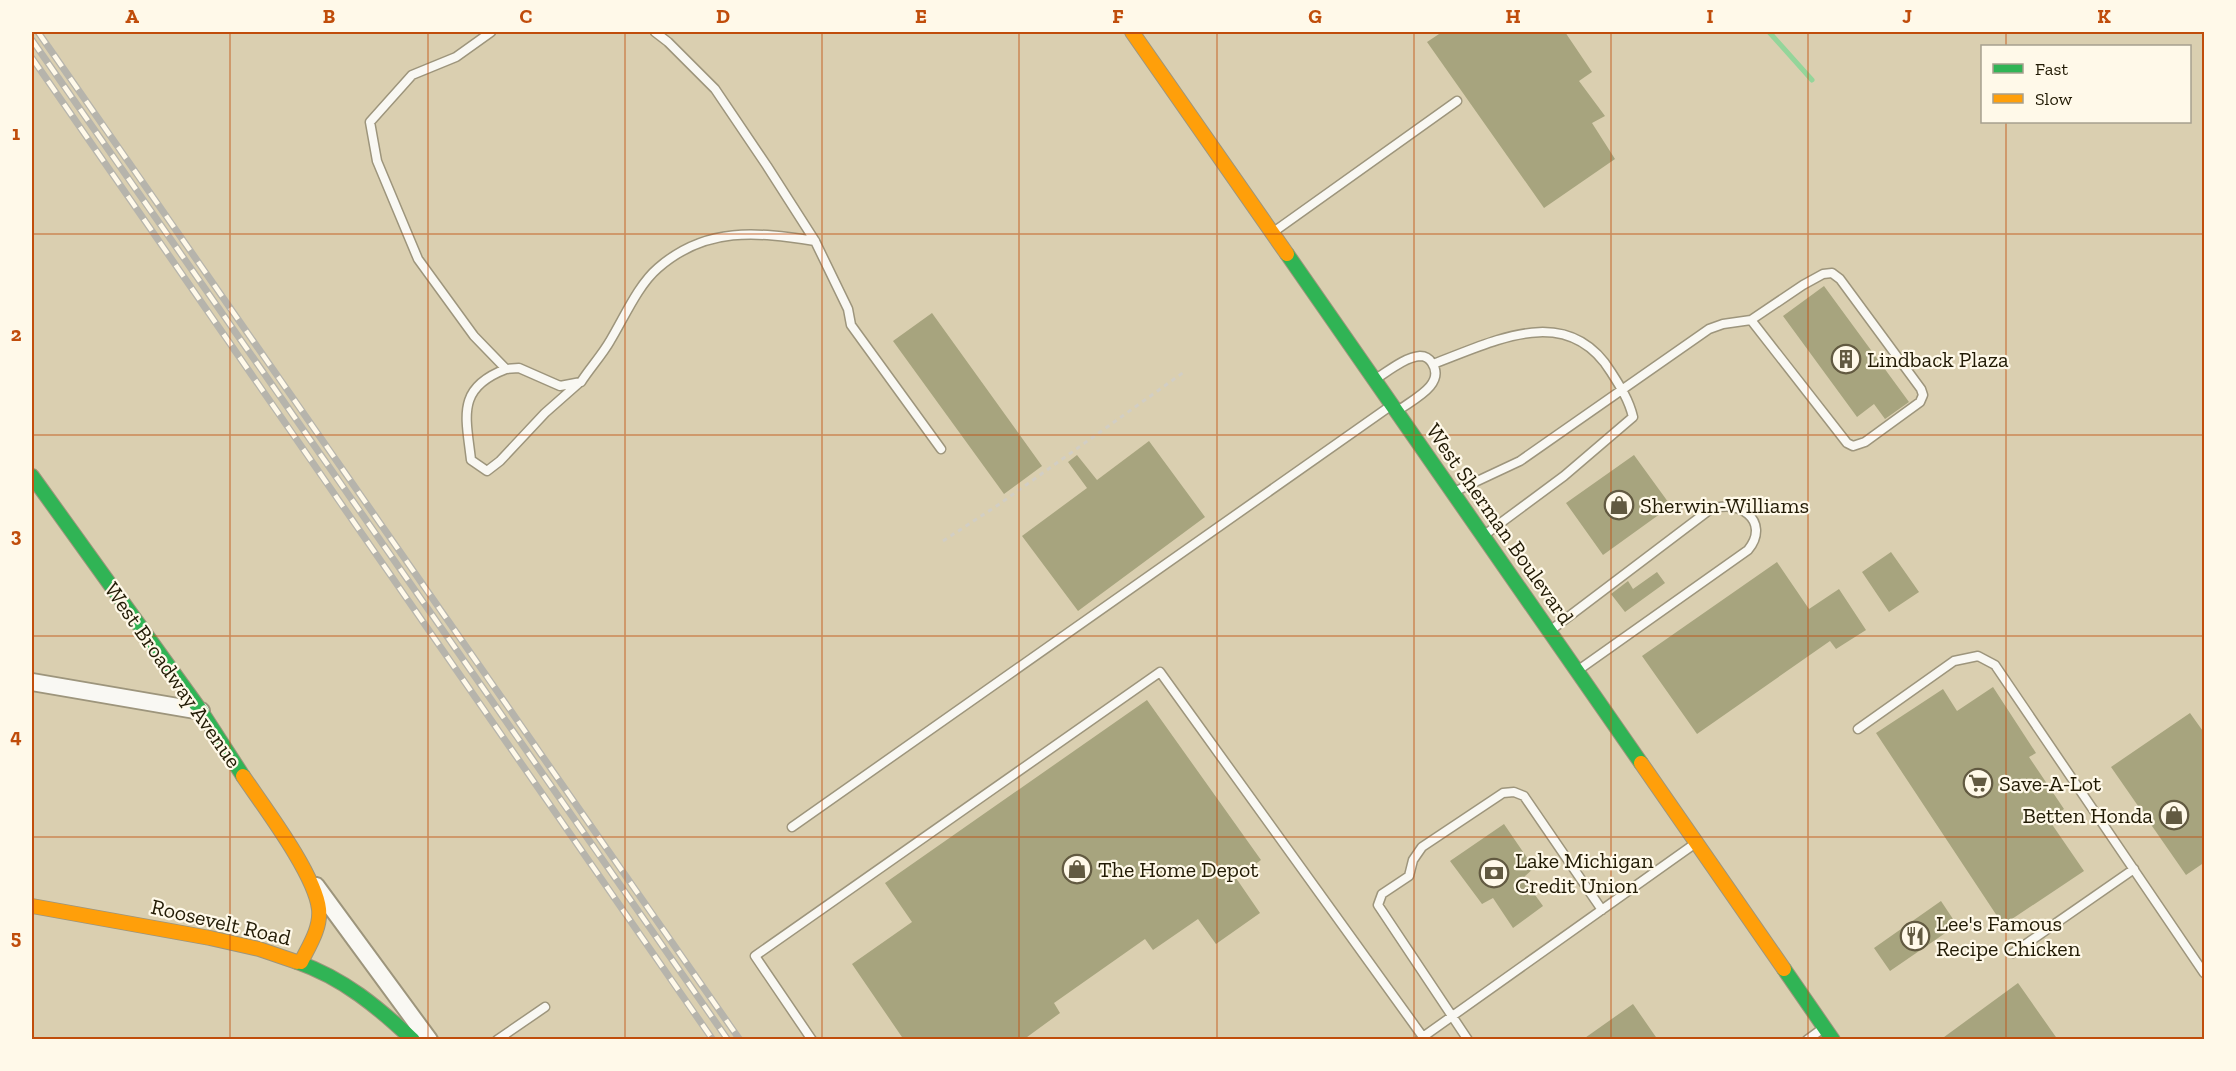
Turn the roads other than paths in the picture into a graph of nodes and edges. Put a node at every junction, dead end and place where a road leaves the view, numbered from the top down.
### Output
1 (491, 32) edge
2 (654, 32) edge
3 (1132, 32) edge
4 (1457, 101) dead end
5 (1272, 233) junction
6 (815, 241) junction
7 (1752, 320) junction
8 (1433, 364) junction
9 (506, 369) junction
10 (1374, 380) junction
11 (580, 381) junction
12 (1622, 389) junction
13 (1394, 409) junction
14 (941, 449) dead end
15 (32, 476) edge
16 (1453, 493) junction
17 (1482, 536) junction
18 (1549, 632) junction
19 (1576, 671) junction
20 (32, 682) edge
21 (201, 711) junction
22 (1858, 729) dead end
23 (792, 827) dead end
24 (1696, 843) junction
25 (2134, 869) junction
26 (309, 877) junction
27 (32, 906) edge
28 (1602, 910) junction
29 (2013, 953) dead end
30 (301, 962) junction
31 (2205, 973) edge
32 (545, 1007) dead end
33 (1452, 1016) junction
34 (1825, 1028) junction
35 (1421, 1038) edge
36 (413, 1040) edge
37 (429, 1040) edge
38 (496, 1040) edge
39 (812, 1040) edge
40 (1468, 1040) edge
41 (1807, 1040) edge
42 (1833, 1040) edge

1 - 9 lane
2 - 6 lane
3 - 5 main road, West Sherman Boulevard
4 - 5 lane
5 - 10 main road, West Sherman Boulevard
6 - 11 lane
6 - 14 lane
7 - 7 lane
7 - 12 lane
8 - 10 lane
8 - 12 lane
8 - 13 lane
9 - 11 lane
9 - 11 lane
10 - 13 main road, West Sherman Boulevard
12 - 16 lane
12 - 17 lane
13 - 16 main road, West Sherman Boulevard
13 - 23 lane
15 - 21 main road, West Broadway Avenue
16 - 17 main road, West Sherman Boulevard
17 - 18 main road, West Sherman Boulevard
18 - 19 main road, West Sherman Boulevard
18 - 19 lane
19 - 24 main road, West Sherman Boulevard
20 - 21 street
21 - 26 main road, West Broadway Avenue
22 - 25 lane
24 - 28 lane
24 - 34 main road, West Sherman Boulevard
25 - 29 lane
25 - 31 lane
26 - 30 main road, West Broadway Avenue
26 - 37 street, West Broadway Avenue
27 - 30 main road, Roosevelt Road
28 - 33 lane
28 - 33 lane
30 - 36 main road, Roosevelt Road
32 - 38 lane
33 - 35 lane
33 - 40 lane
34 - 41 lane
34 - 42 main road, West Sherman Boulevard
35 - 39 lane

